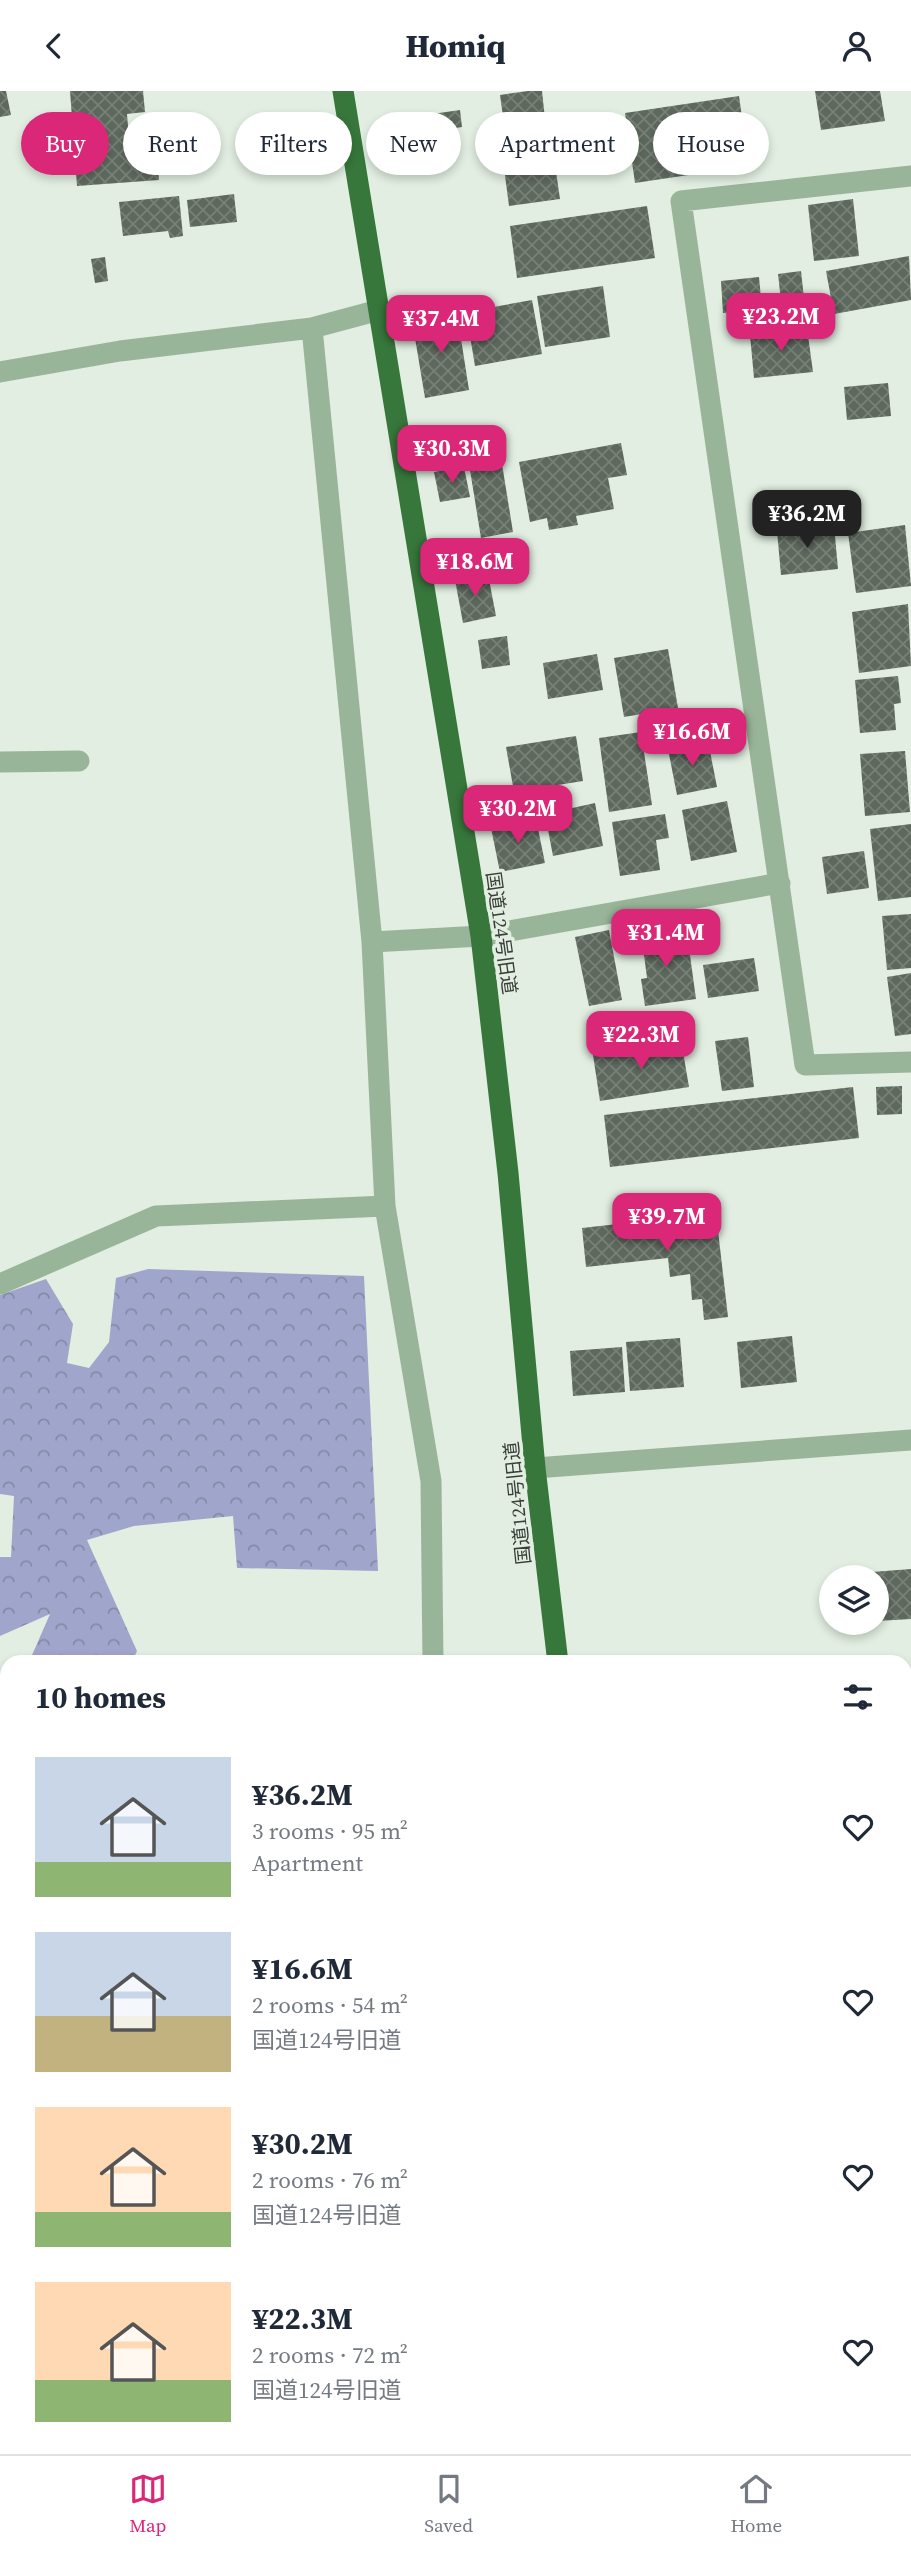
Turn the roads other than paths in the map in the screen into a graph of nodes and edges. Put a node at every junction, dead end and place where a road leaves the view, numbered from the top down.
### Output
1 (343, 91) edge
2 (911, 176) edge
3 (379, 310) junction
4 (312, 328) junction
5 (0, 372) edge
6 (79, 761) dead end
7 (0, 762) edge
8 (780, 883) junction
9 (481, 936) junction
10 (372, 942) junction
11 (911, 1062) edge
12 (385, 1206) junction
13 (0, 1284) edge
14 (911, 1440) edge
15 (535, 1468) junction
16 (433, 1655) edge
17 (557, 1655) edge

1 - 3 highway, 国道124号旧道
2 - 8 street
3 - 4 street
3 - 9 highway, 国道124号旧道
4 - 5 street
4 - 10 street
6 - 7 street
8 - 9 street
8 - 11 street
9 - 10 street
9 - 15 highway, 国道124号旧道
10 - 12 street
12 - 13 street
12 - 16 street
14 - 15 street
15 - 17 highway, 国道124号旧道

